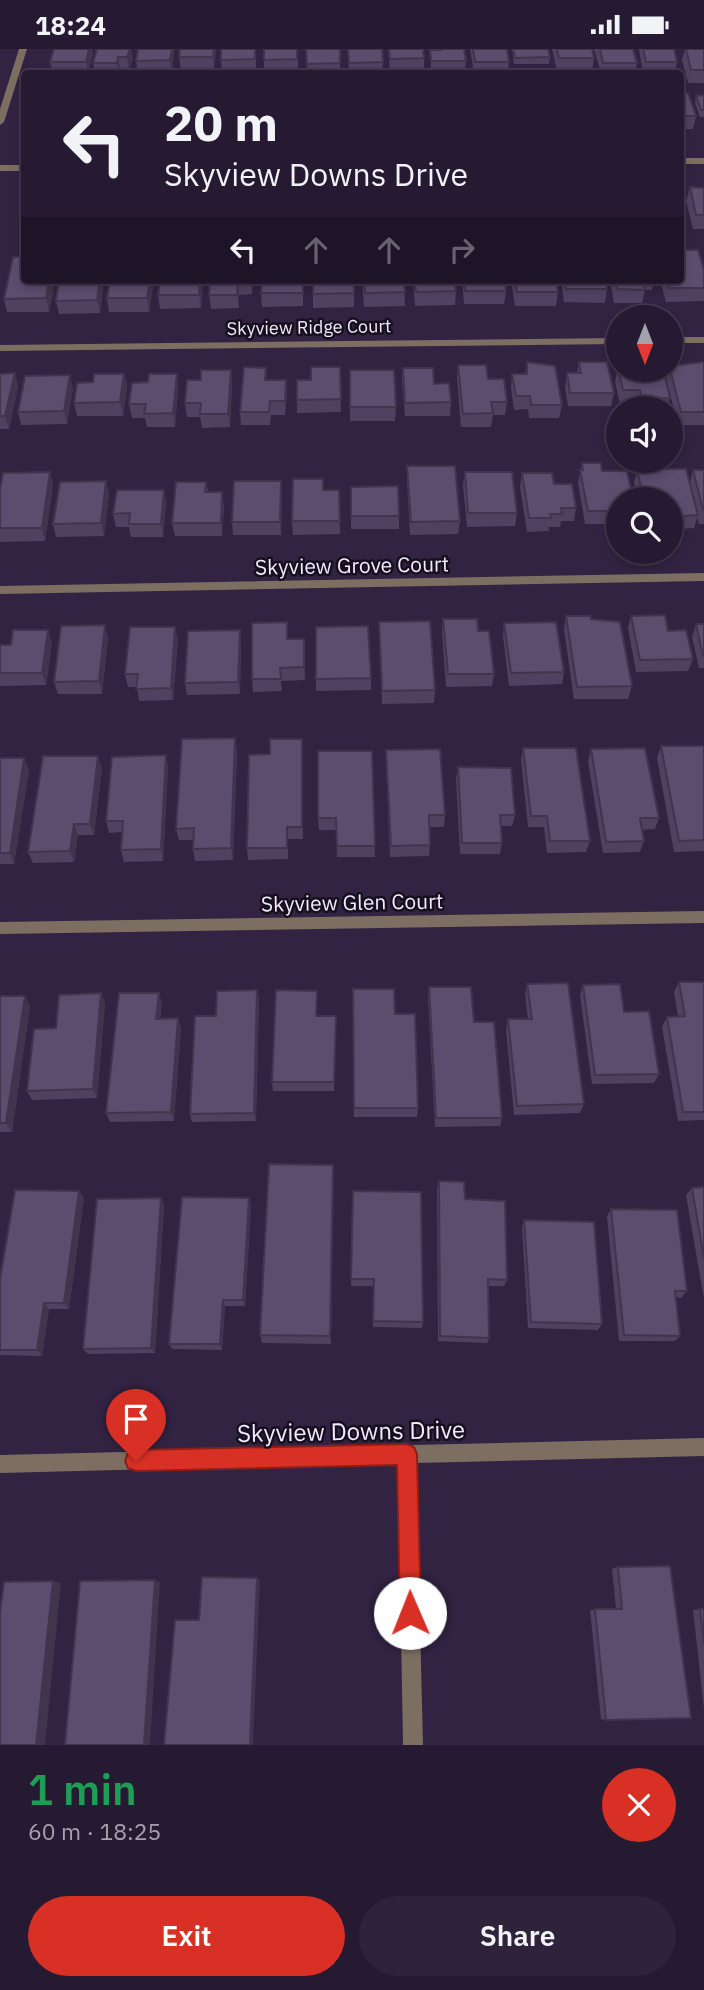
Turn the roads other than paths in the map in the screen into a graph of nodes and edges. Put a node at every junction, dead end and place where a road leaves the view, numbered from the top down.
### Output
1 (23, 49) edge
2 (0, 122) edge
3 (684, 161) edge
4 (704, 161) edge
5 (0, 168) edge
6 (21, 168) edge
7 (683, 340) edge
8 (704, 340) edge
9 (606, 341) edge
10 (0, 348) edge
11 (704, 577) edge
12 (0, 590) edge
13 (704, 917) edge
14 (0, 928) edge
15 (704, 1447) edge
16 (407, 1454) junction
17 (0, 1464) edge
18 (413, 1745) edge

1 - 2 street
3 - 4 street
5 - 6 street
7 - 8 street
9 - 10 street, Skyview Ridge Court
11 - 12 street, Skyview Grove Court
13 - 14 street, Skyview Glen Court
15 - 16 street, Skyview Downs Drive
16 - 17 street, Skyview Downs Drive
16 - 18 street

